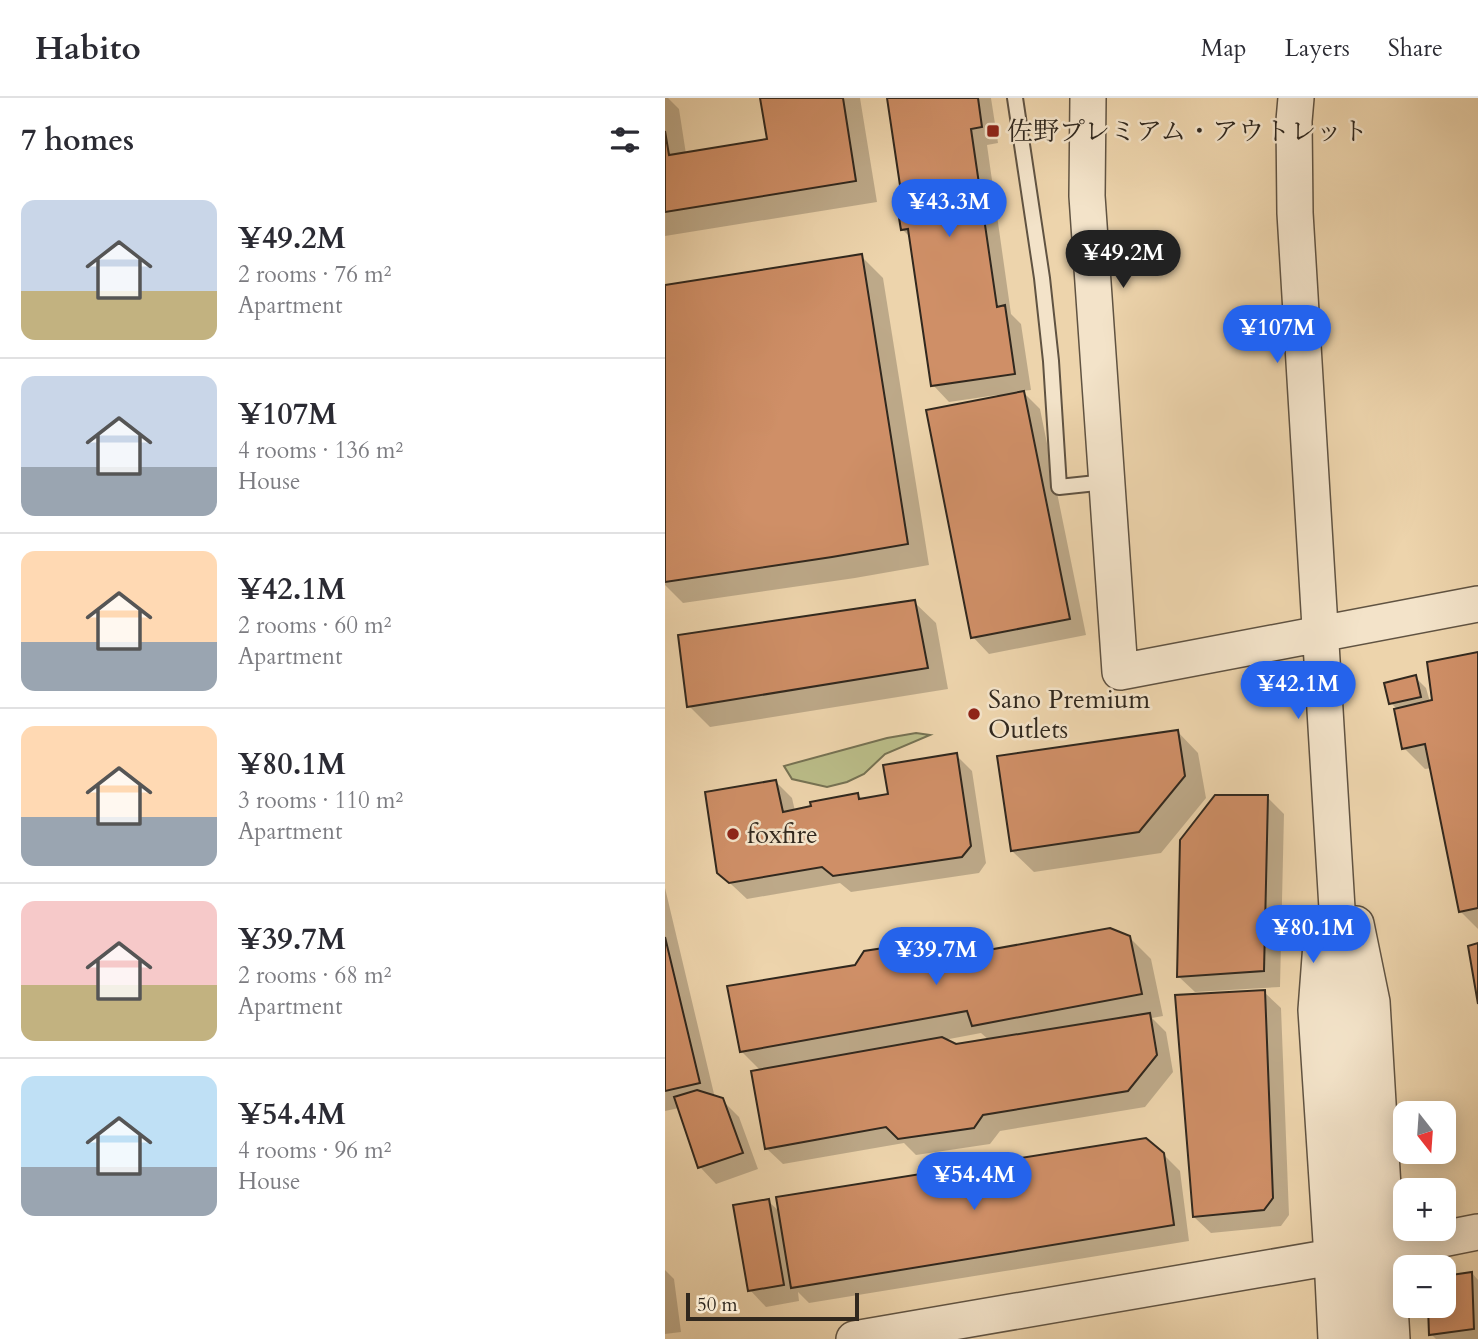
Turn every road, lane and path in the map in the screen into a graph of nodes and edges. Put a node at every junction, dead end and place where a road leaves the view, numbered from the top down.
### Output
1 (1015, 98) edge
2 (1088, 98) edge
3 (1296, 98) edge
4 (1106, 482) junction
5 (1478, 604) edge
6 (1322, 634) junction
7 (1331, 804) junction
8 (1478, 1232) edge
9 (1387, 1250) junction
10 (1332, 1257) junction
11 (853, 1339) edge
12 (1336, 1339) edge
13 (1363, 1339) edge
14 (1392, 1339) edge

1 - 4 lane
2 - 4 street
3 - 6 street
4 - 6 street
5 - 6 street
6 - 7 street
7 - 9 street
7 - 10 street
7 - 13 street
8 - 9 street
9 - 14 street
10 - 11 street
10 - 12 street

